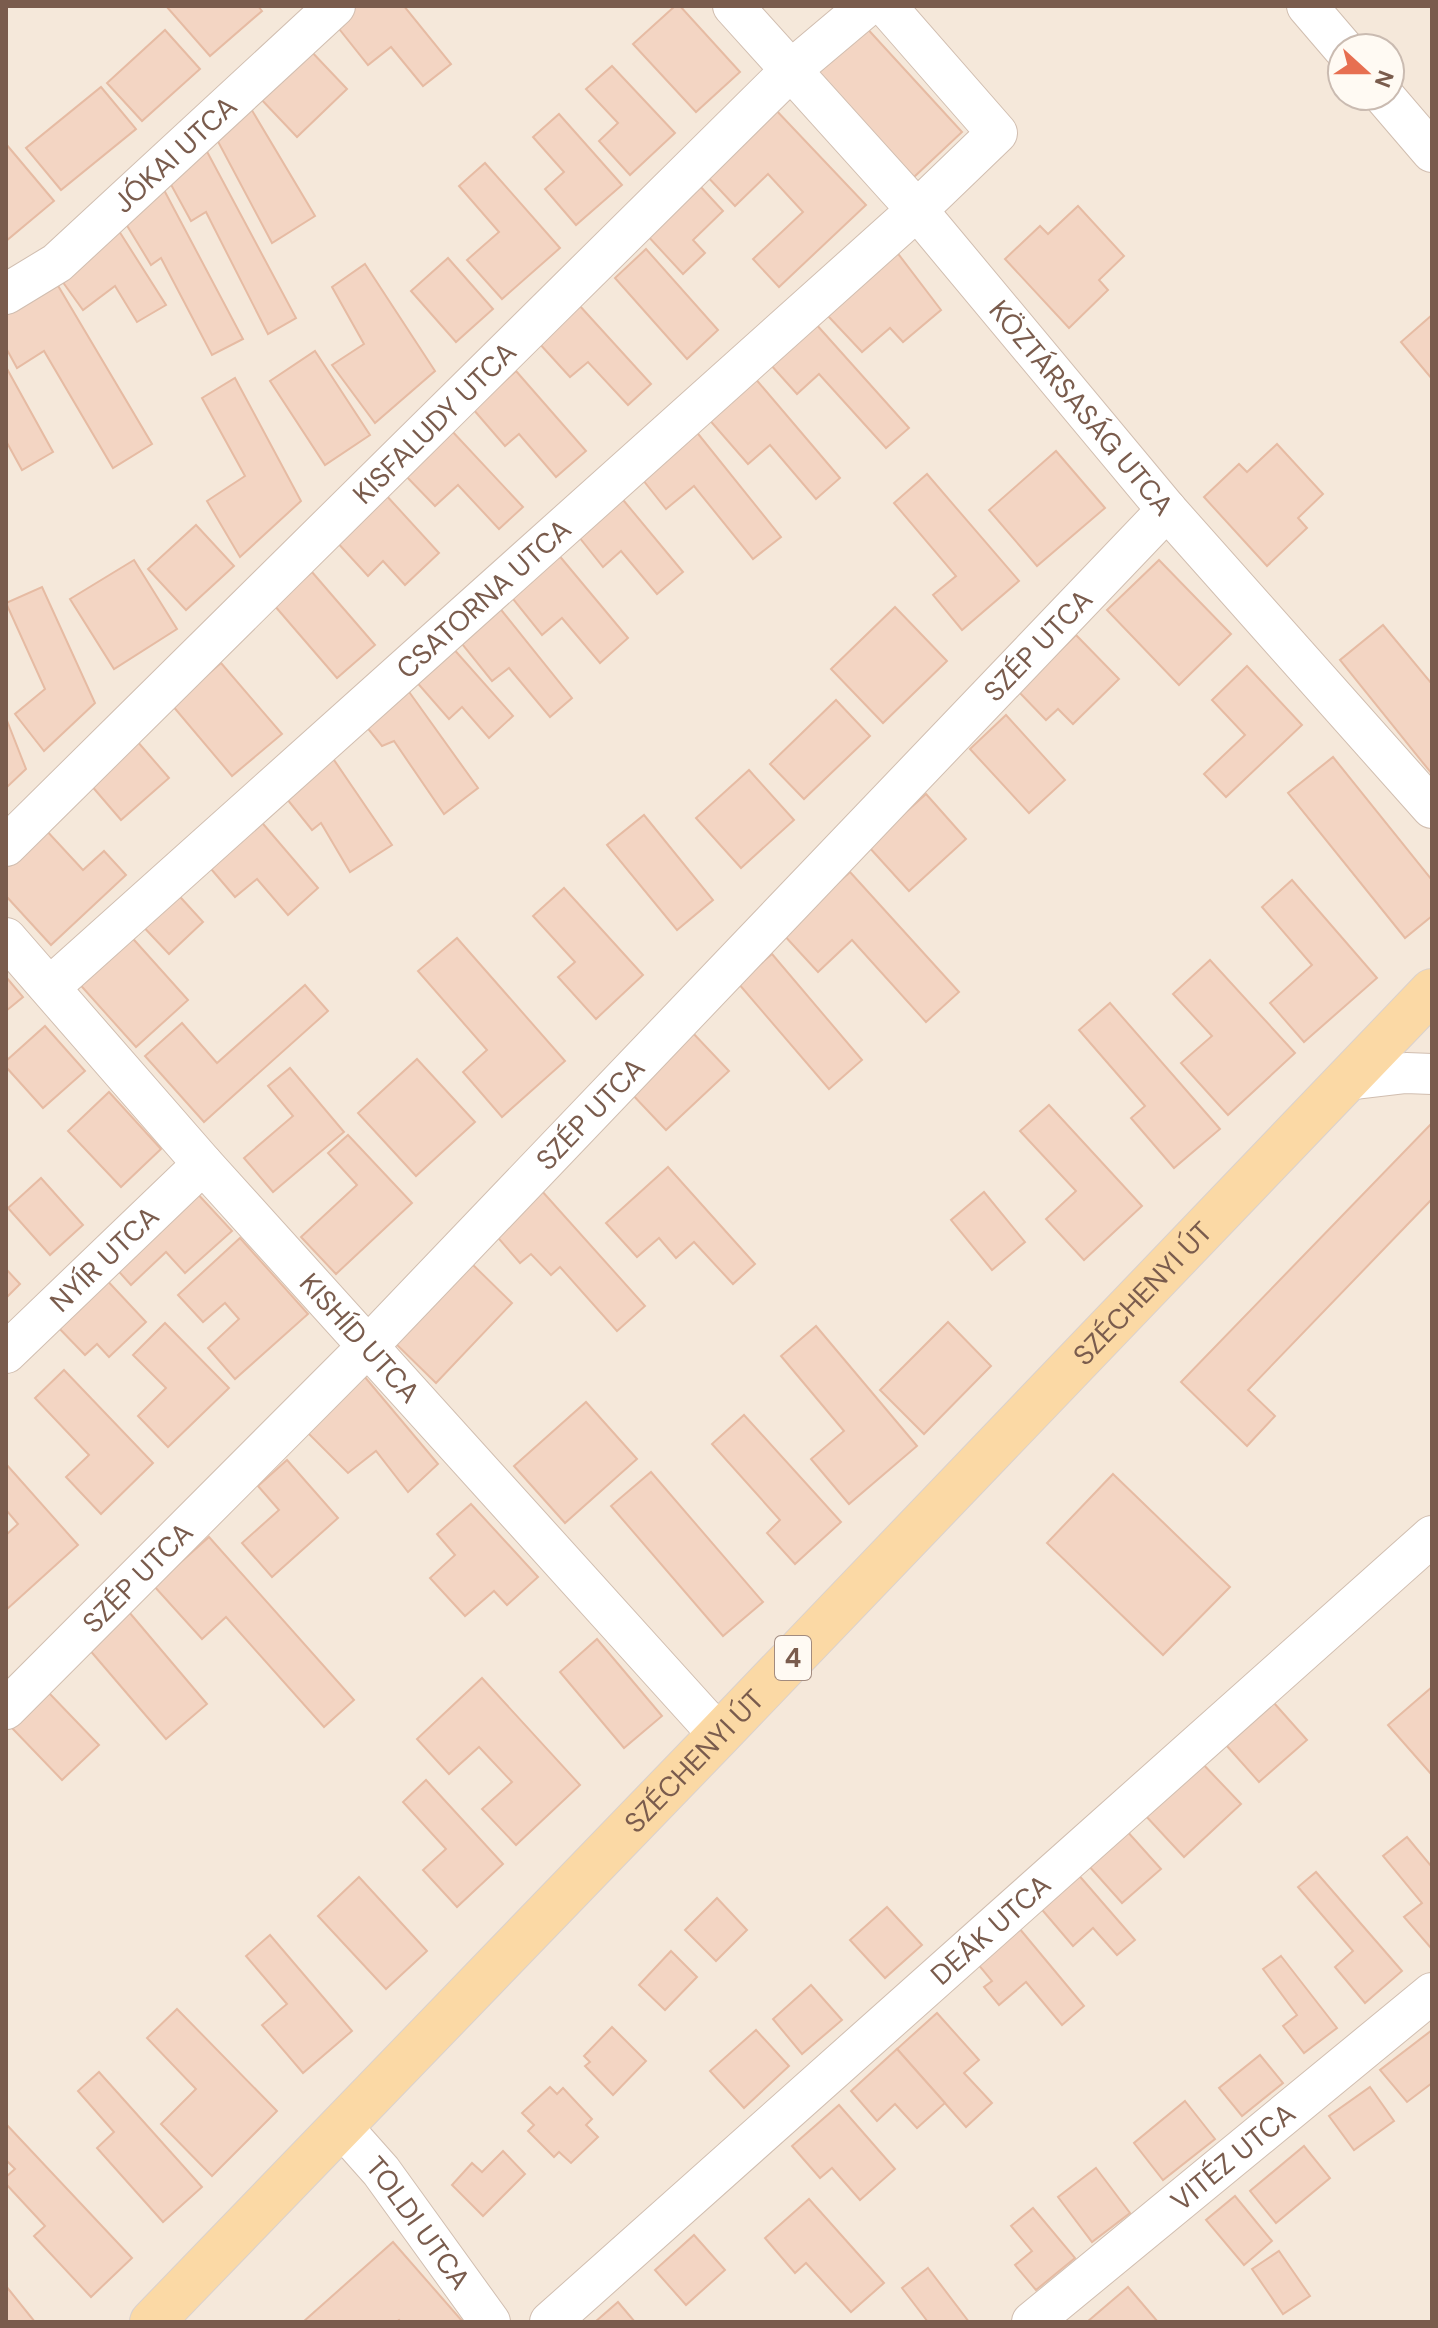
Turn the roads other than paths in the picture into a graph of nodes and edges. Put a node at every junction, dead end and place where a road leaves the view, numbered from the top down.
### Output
1 (335, 6) edge
2 (733, 6) edge
3 (867, 6) edge
4 (886, 6) edge
5 (1307, 6) edge
6 (1329, 32) edge
7 (791, 70) junction
8 (1398, 112) edge
9 (1432, 152) edge
10 (917, 210) junction
11 (6, 294) edge
12 (1167, 510) junction
13 (1432, 808) edge
14 (6, 846) edge
15 (6, 938) edge
16 (50, 987) junction
17 (1432, 991) edge
18 (1432, 1074) edge
19 (1347, 1080) junction
20 (203, 1164) junction
21 (368, 1346) junction
22 (6, 1353) edge
23 (1432, 1536) edge
24 (6, 1709) edge
25 (719, 1735) junction
26 (1432, 1993) edge
27 (341, 2126) junction
28 (152, 2322) edge
29 (490, 2322) edge
30 (550, 2322) edge
31 (1032, 2322) edge

1 - 11 street, JÓKAI UTCA
2 - 7 street, KÖZTÁRSASÁG UTCA
3 - 7 street, KISFALUDY UTCA
4 - 10 street
5 - 6 street
7 - 10 street, KÖZTÁRSASÁG UTCA
7 - 14 street, KISFALUDY UTCA
8 - 9 street
10 - 12 street, KÖZTÁRSASÁG UTCA
10 - 16 street, CSATORNA UTCA
12 - 13 street, KÖZTÁRSASÁG UTCA
12 - 21 street, SZÉP UTCA
15 - 16 street, KISHÍD UTCA
16 - 20 street, KISHÍD UTCA
17 - 19 main road, SZÉCHENYI ÚT / 4
18 - 19 street
19 - 25 main road, SZÉCHENYI ÚT / 4
20 - 21 street, KISHÍD UTCA
20 - 22 street, NYÍR UTCA
21 - 24 street, SZÉP UTCA
21 - 25 street, KISHÍD UTCA
23 - 30 street, DEÁK UTCA
25 - 27 main road, SZÉCHENYI ÚT / 4
26 - 31 street, VITÉZ UTCA
27 - 28 main road, SZÉCHENYI ÚT / 4
27 - 29 street, TOLDI UTCA

